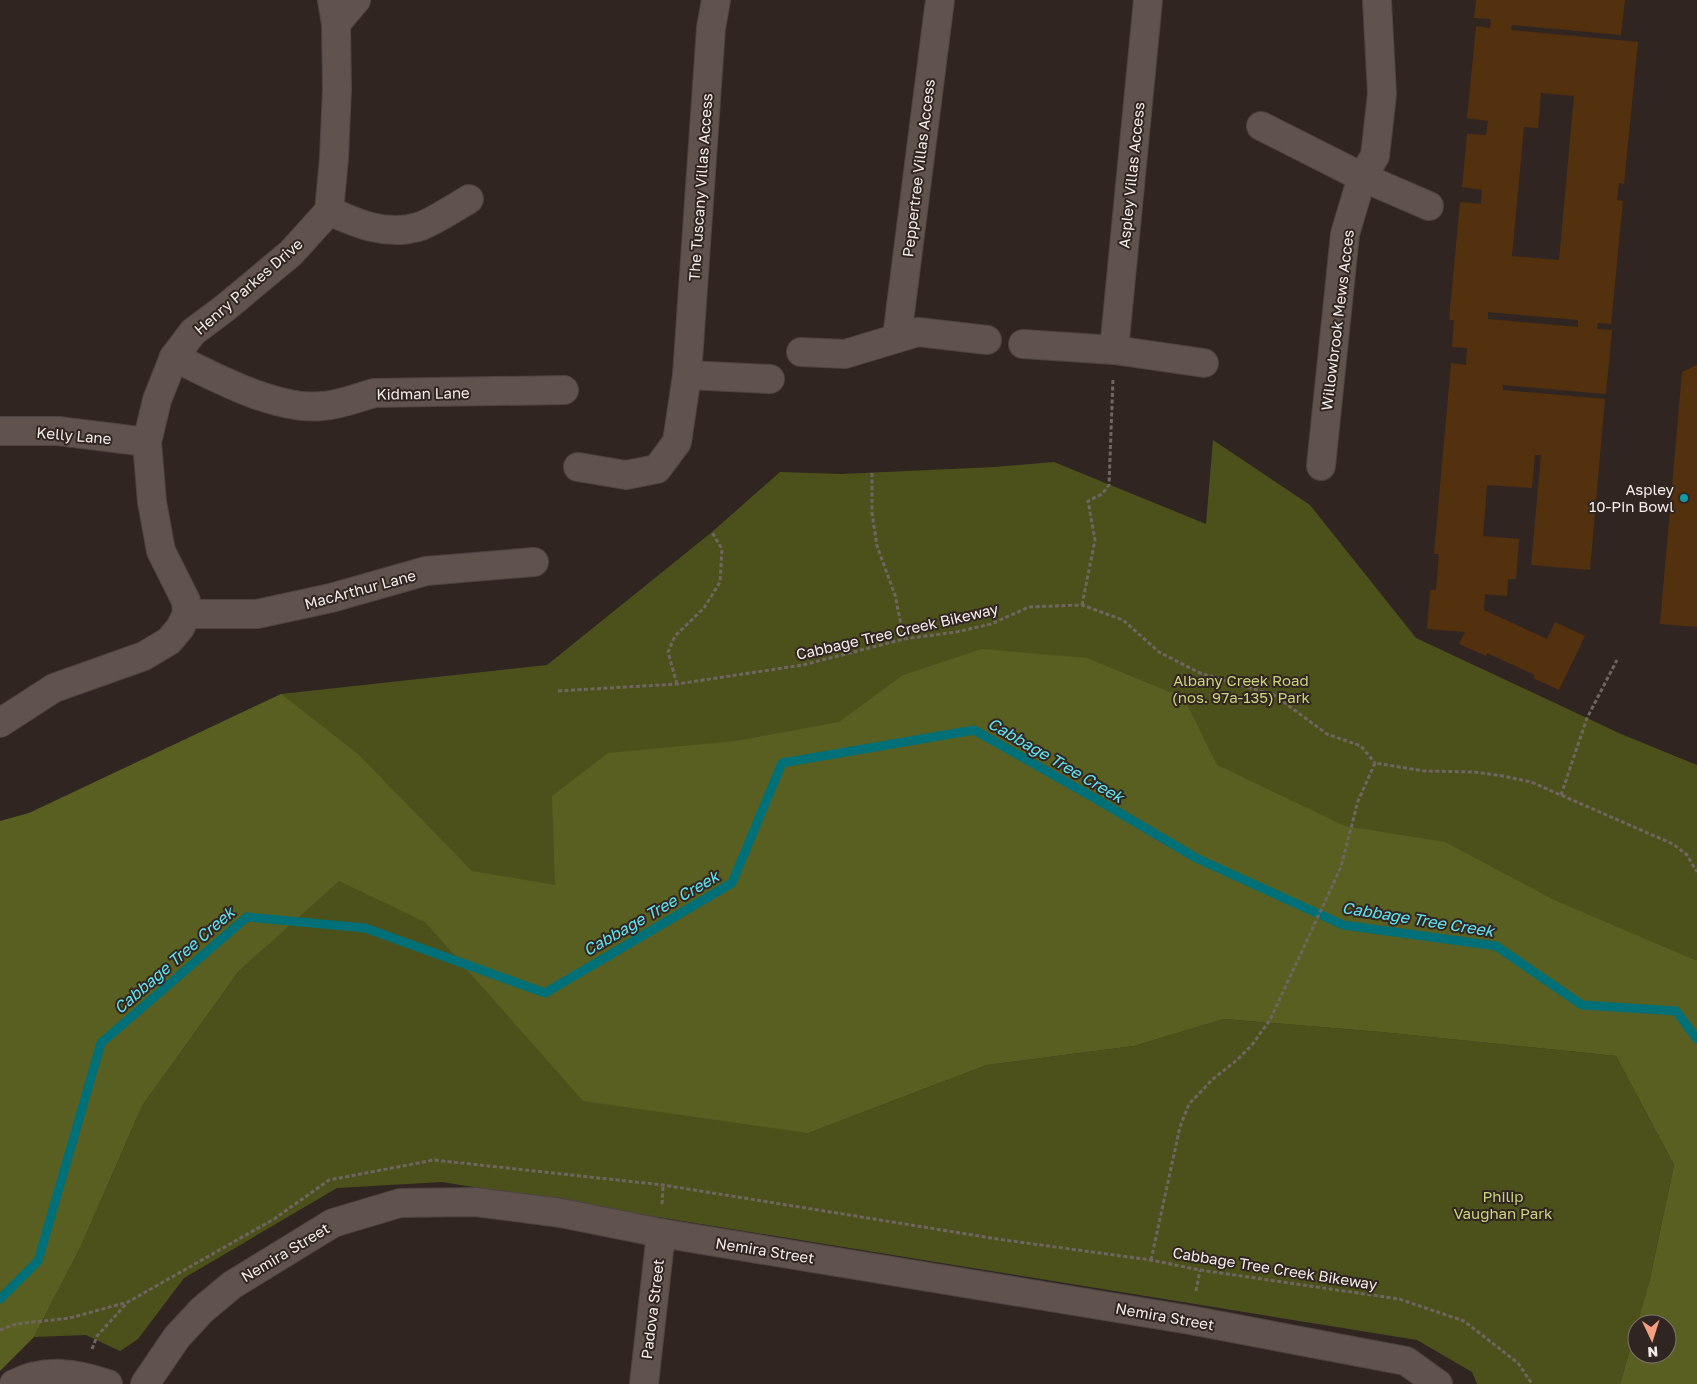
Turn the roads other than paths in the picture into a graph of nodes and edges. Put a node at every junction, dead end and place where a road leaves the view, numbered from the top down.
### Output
1 (356, 0) edge
2 (716, 0) edge
3 (940, 0) edge
4 (1148, 0) edge
5 (1377, 0) edge
6 (334, 12) edge
7 (1261, 126) dead end
8 (1362, 177) junction
9 (468, 200) dead end
10 (1429, 206) dead end
11 (329, 211) junction
12 (897, 337) junction
13 (987, 340) dead end
14 (1023, 344) dead end
15 (1114, 350) junction
16 (801, 352) dead end
17 (174, 357) junction
18 (1204, 362) dead end
19 (687, 375) junction
20 (770, 379) dead end
21 (564, 390) dead end
22 (0, 431) edge
23 (148, 442) junction
24 (1321, 466) dead end
25 (578, 467) dead end
26 (534, 562) dead end
27 (187, 614) junction
28 (0, 723) edge
29 (661, 1233) junction
30 (14, 1384) edge
31 (108, 1384) edge
32 (145, 1384) edge
33 (644, 1384) edge
34 (1438, 1384) edge

1 - 6 street
2 - 19 street, The Tuscany Villas Access
3 - 12 street, Peppertree Villas Access
4 - 15 street, Aspley Villas Access
5 - 8 street, Willowbrook Mews Acces
6 - 11 street
7 - 8 street
8 - 10 street
8 - 24 street, Willowbrook Mews Acces
9 - 11 street
11 - 17 street, Henry Parkes Drive
12 - 13 street
12 - 16 street
14 - 15 street
15 - 18 street
17 - 21 street, Kidman Lane
17 - 23 street, Henry Parkes Drive
19 - 20 street
19 - 25 street, The Tuscany Villas Access
22 - 23 street, Kelly Lane
23 - 27 street, Henry Parkes Drive
26 - 27 street, MacArthur Lane
27 - 28 street
29 - 32 street, Nemira Street
29 - 33 street, Padova Street
29 - 34 street, Nemira Street
30 - 31 street

